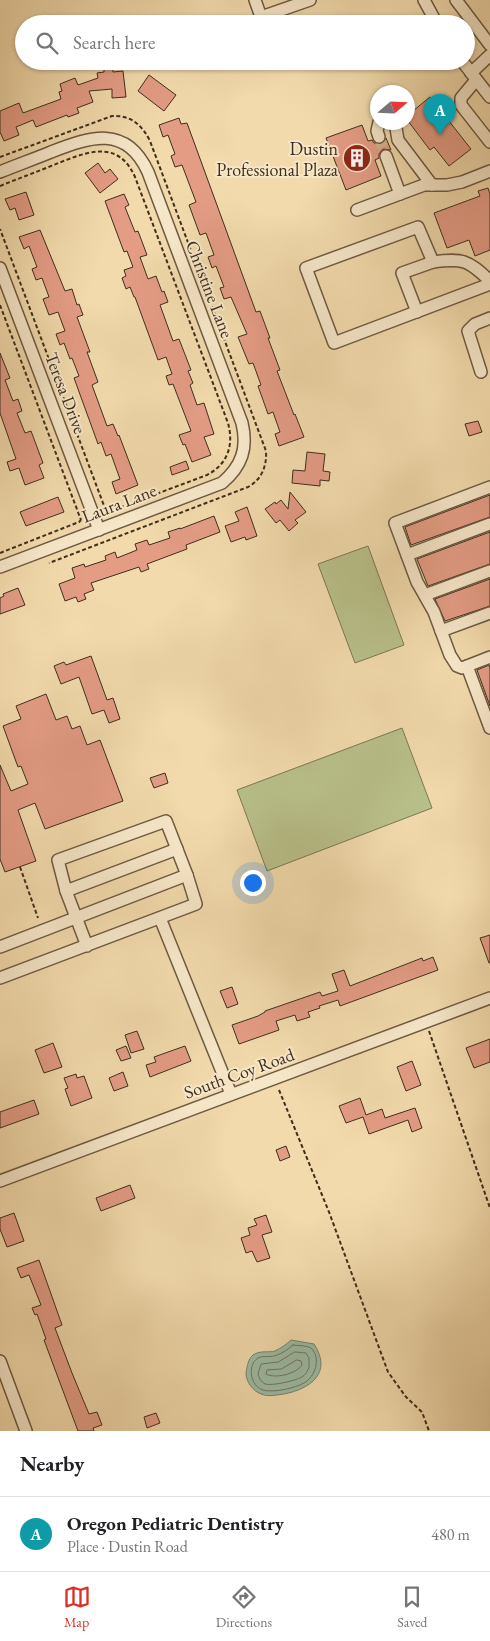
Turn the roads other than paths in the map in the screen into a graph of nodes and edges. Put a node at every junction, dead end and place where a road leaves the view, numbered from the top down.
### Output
1 (255, 0) edge
2 (310, 0) edge
3 (424, 0) edge
4 (456, 0) edge
5 (284, 4) edge
6 (260, 15) edge
7 (265, 15) edge
8 (432, 15) edge
9 (467, 15) edge
10 (475, 25) edge
11 (490, 45) edge
12 (490, 55) edge
13 (469, 70) edge
14 (474, 76) junction
15 (490, 97) edge
16 (377, 130) edge
17 (396, 130) edge
18 (379, 137) tunnel mouth
19 (490, 142) edge
20 (386, 156) tunnel mouth
21 (490, 171) edge
22 (0, 172) edge
23 (432, 185) junction
24 (400, 194) junction
25 (357, 210) dead end
26 (433, 262) junction
27 (0, 268) edge
28 (490, 282) edge
29 (417, 312) junction
30 (490, 318) edge
31 (482, 372) dead end
32 (241, 459) joint
33 (490, 487) edge
34 (490, 524) edge
35 (98, 530) junction
36 (407, 555) junction
37 (0, 567) edge
38 (490, 571) edge
39 (425, 595) junction
40 (490, 612) edge
41 (441, 631) junction
42 (490, 658) edge
43 (467, 666) junction
44 (490, 728) edge
45 (177, 849) junction
46 (187, 875) junction
47 (66, 891) junction
48 (76, 918) junction
49 (160, 918) junction
50 (86, 946) junction
51 (0, 947) edge
52 (0, 978) edge
53 (490, 998) edge
54 (231, 1094) junction
55 (0, 1181) edge
56 (0, 1360) edge
57 (26, 1431) edge

1 - 6 street
2 - 5 street
3 - 8 street
4 - 9 street
5 - 7 street
10 - 11 street
12 - 14 street
13 - 14 street
14 - 15 street
14 - 19 street
16 - 18 street
17 - 23 street
20 - 24 street
21 - 23 street
22 - 32 street, Christine Lane
23 - 24 street
24 - 25 street
26 - 28 street
26 - 29 street
26 - 29 street
27 - 35 street, Teresa Drive
28 - 29 street
30 - 31 street
32 - 35 street, Laura Lane
33 - 36 street
34 - 36 street
35 - 37 street, Laura Lane
36 - 39 street
38 - 39 street
39 - 41 street
40 - 41 street
41 - 43 street
42 - 43 street
43 - 44 street
45 - 46 street
45 - 47 street
45 - 47 street
46 - 48 street
46 - 49 street
47 - 48 street
48 - 50 street
48 - 51 street
49 - 50 street
49 - 54 street
50 - 52 street
53 - 54 street, South Coy Road
54 - 55 street, South Coy Road
56 - 57 street

